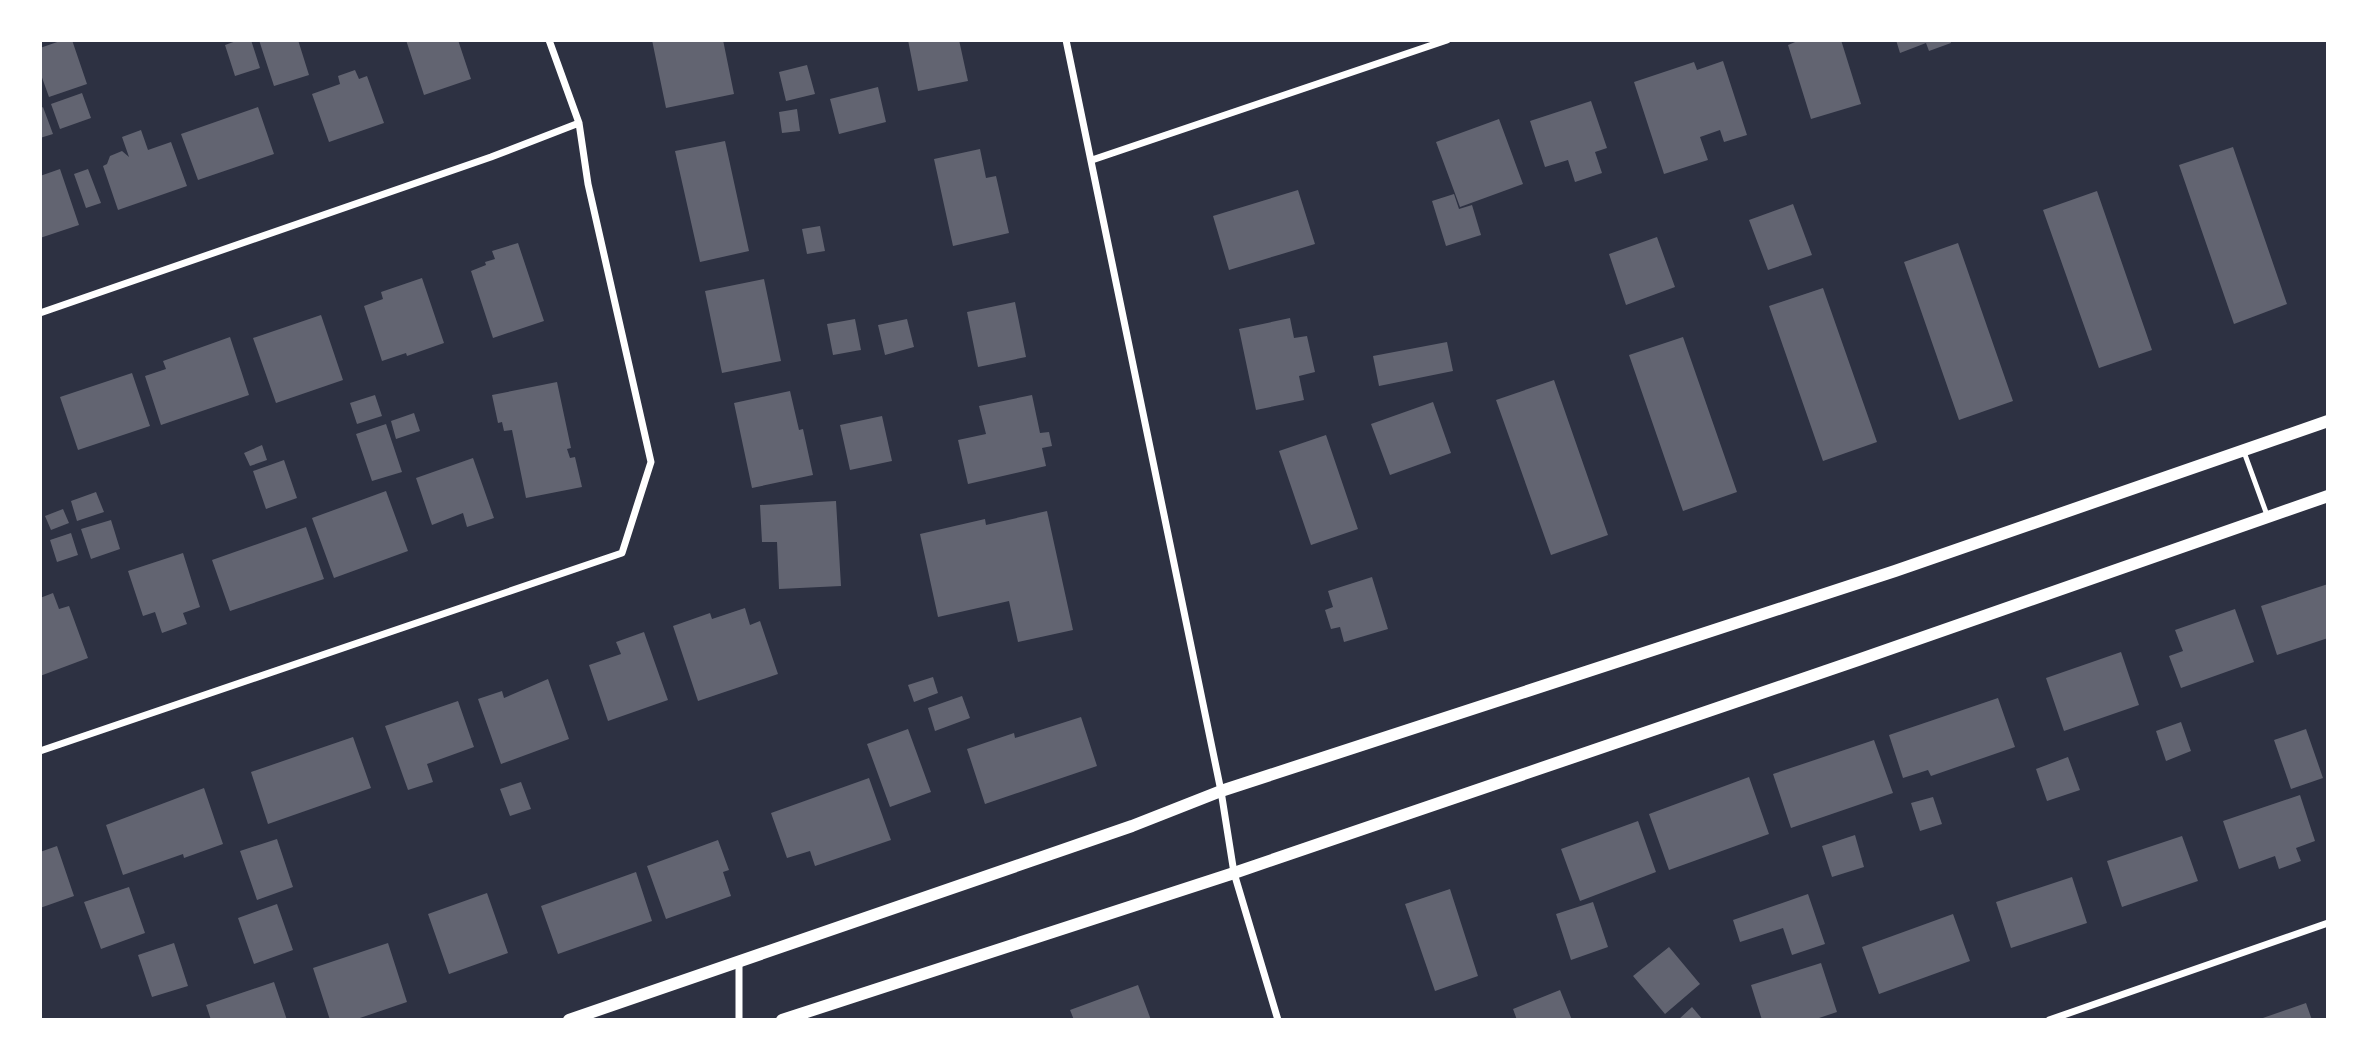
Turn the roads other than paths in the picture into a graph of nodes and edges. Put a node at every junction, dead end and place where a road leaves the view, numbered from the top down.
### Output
1 (549, 40) edge
2 (1066, 40) edge
3 (1447, 40) edge
4 (579, 123) junction
5 (1092, 160) junction
6 (40, 313) edge
7 (2328, 421) edge
8 (2243, 449) junction
9 (2328, 496) edge
10 (2267, 517) junction
11 (40, 751) edge
12 (1221, 791) junction
13 (1234, 873) junction
14 (2328, 923) edge
15 (739, 962) junction
16 (569, 1020) edge
17 (739, 1020) edge
18 (782, 1020) edge
19 (1278, 1020) edge
20 (2049, 1020) edge

1 - 4 street
2 - 5 street
3 - 5 street
4 - 6 street
4 - 11 street
5 - 12 street
7 - 8 street
8 - 10 lane
8 - 12 street
9 - 10 street
10 - 13 street
12 - 13 street
12 - 15 street
13 - 18 street
13 - 19 street
14 - 20 street
15 - 16 street
15 - 17 street

